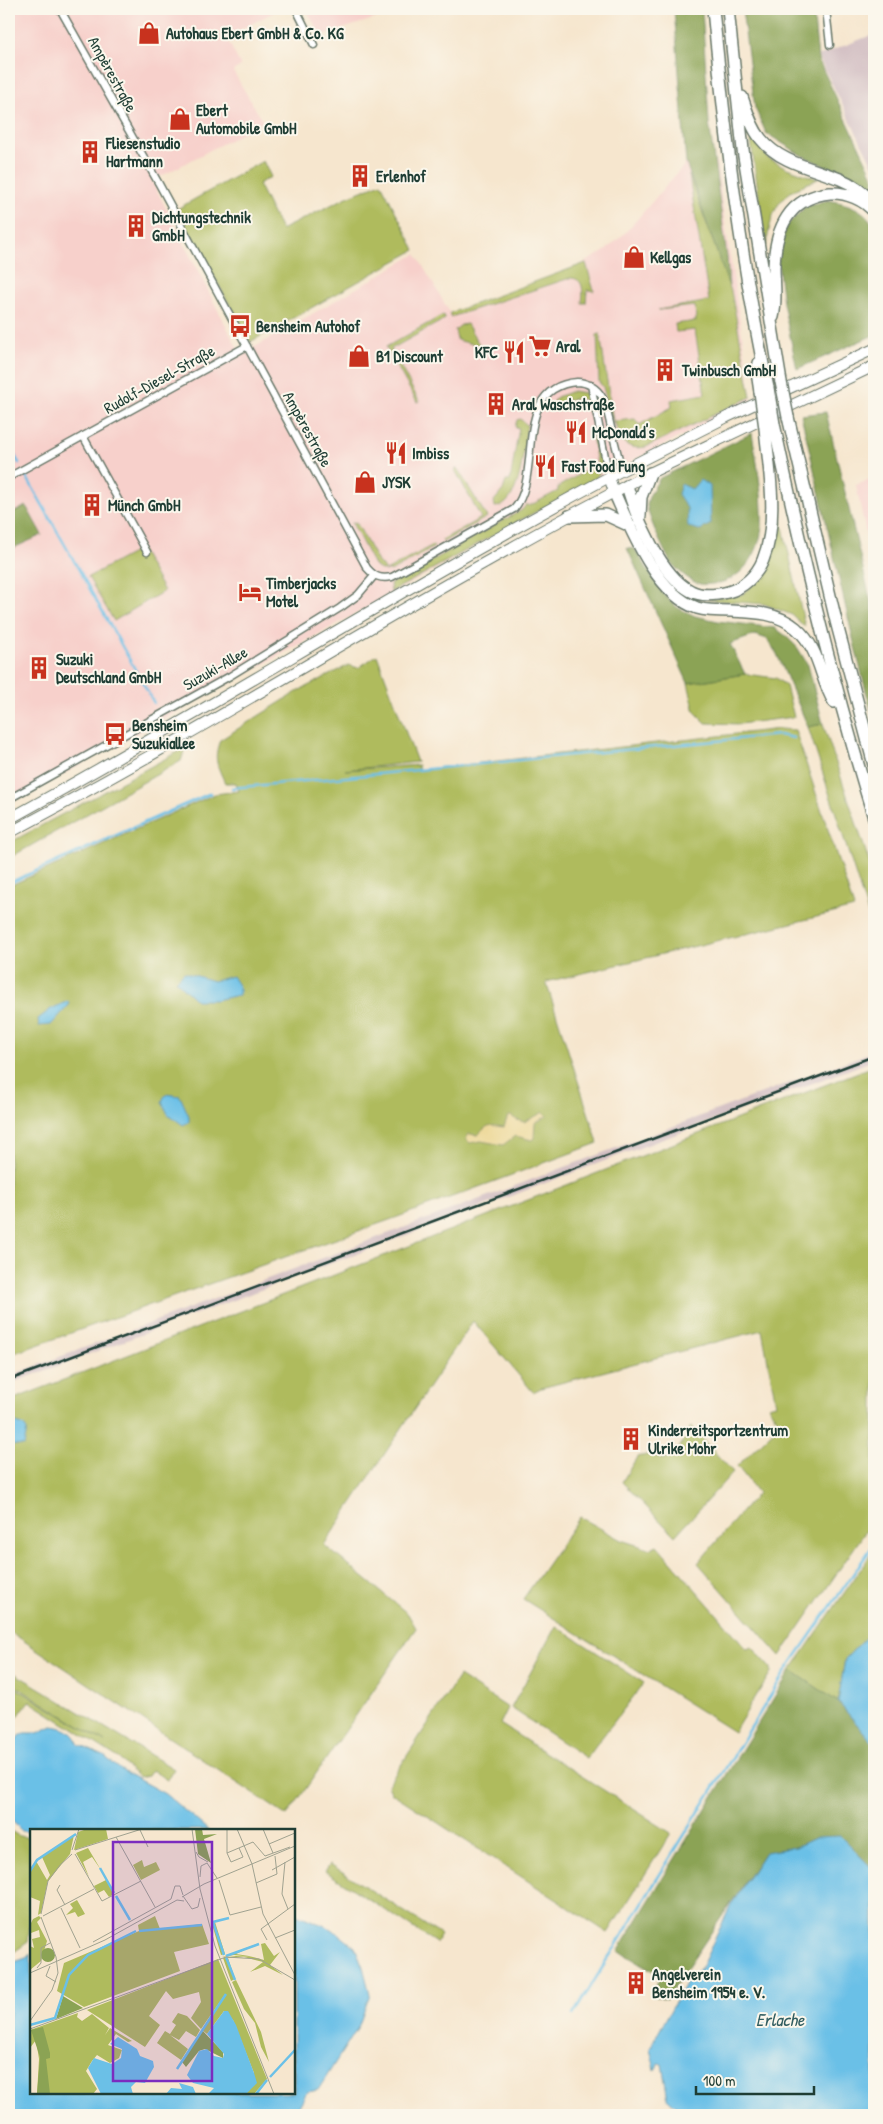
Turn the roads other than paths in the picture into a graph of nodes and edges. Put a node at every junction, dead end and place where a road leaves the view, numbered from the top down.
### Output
1 (60, 9) edge
2 (296, 9) edge
3 (712, 9) edge
4 (728, 9) edge
5 (827, 9) edge
6 (314, 45) dead end
7 (830, 45) dead end
8 (735, 79) junction
9 (874, 203) edge
10 (874, 212) edge
11 (771, 326) junction
12 (247, 346) junction
13 (874, 349) edge
14 (874, 366) edge
15 (591, 386) junction
16 (770, 426) junction
17 (84, 436) junction
18 (622, 471) junction
19 (650, 473) junction
20 (9, 477) edge
21 (609, 477) junction
22 (627, 486) junction
23 (614, 492) junction
24 (569, 516) junction
25 (636, 524) junction
26 (147, 552) dead end
27 (374, 576) junction
28 (844, 718) junction
29 (874, 765) edge
30 (9, 799) edge
31 (874, 818) edge
32 (9, 819) edge
33 (9, 833) edge

1 - 12 street, Ampèrestraße
2 - 6 street
3 - 16 highway, bridge
4 - 8 highway
5 - 7 street
8 - 9 highway
8 - 11 highway
10 - 11 highway
11 - 29 highway, bridge
12 - 17 street, Rudolf-Diesel-Straße
12 - 27 street, Ampèrestraße
13 - 18 main road
14 - 19 main road
15 - 18 street
15 - 21 street
15 - 27 street
16 - 25 highway
16 - 28 highway
17 - 20 street, Rudolf-Diesel-Straße
17 - 26 street
18 - 21 main road
18 - 22 main road
19 - 22 main road
19 - 25 highway
21 - 23 main road
21 - 32 main road
22 - 23 main road
22 - 25 highway
23 - 24 main road
23 - 25 highway
24 - 25 highway
24 - 33 main road
25 - 28 highway
27 - 30 street, Suzuki-Allee
28 - 31 highway

